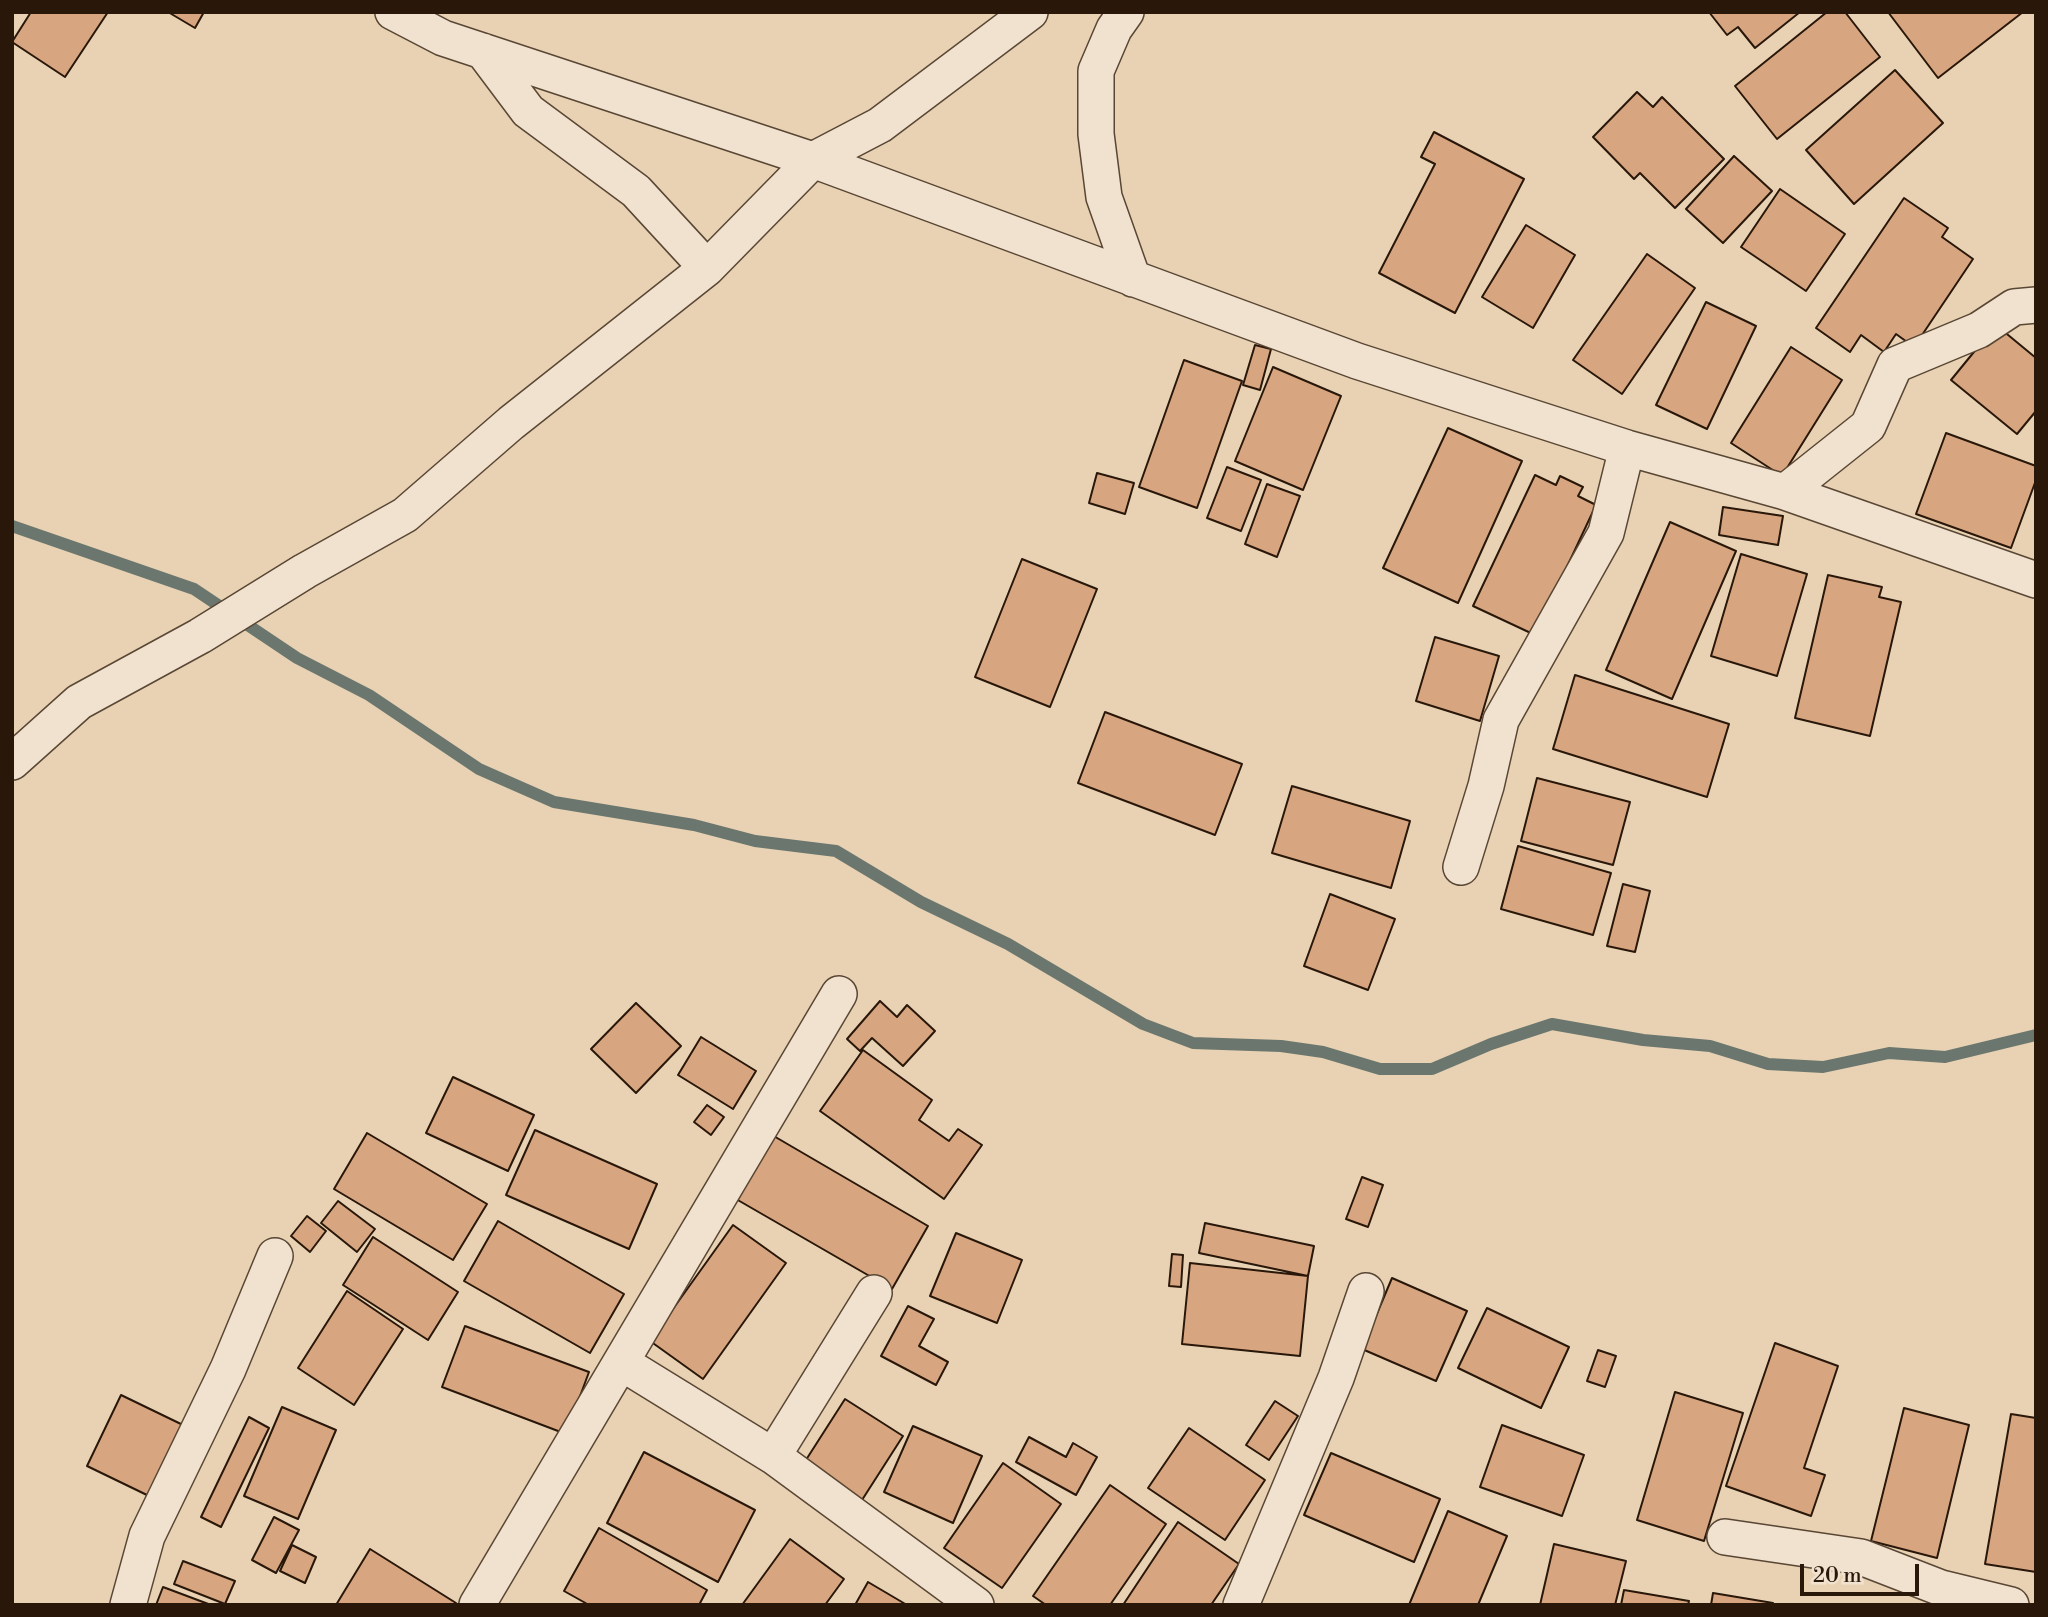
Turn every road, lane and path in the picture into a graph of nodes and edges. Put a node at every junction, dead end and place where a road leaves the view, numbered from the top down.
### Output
1 (393, 12) edge
2 (1030, 12) edge
3 (1126, 12) edge
4 (483, 51) junction
5 (813, 160) junction
6 (707, 268) junction
7 (1133, 279) junction
8 (2036, 305) edge
9 (1627, 448) junction
10 (1785, 492) junction
11 (2036, 580) edge
12 (12, 762) edge
13 (1461, 867) dead end
14 (839, 994) dead end
15 (275, 1256) dead end
16 (1366, 1291) dead end
17 (874, 1293) dead end
18 (622, 1363) junction
19 (773, 1456) junction
20 (1725, 1537) dead end
21 (128, 1605) edge
22 (477, 1605) edge
23 (976, 1605) edge
24 (1241, 1605) edge
25 (2011, 1605) edge

1 - 4 street
2 - 5 street
3 - 7 street
4 - 5 street
4 - 6 street
5 - 6 street
5 - 7 street
6 - 12 street
7 - 9 street
8 - 10 street
9 - 10 street
9 - 13 street
10 - 11 street
14 - 18 street
15 - 21 street
16 - 24 street
17 - 19 street
18 - 19 street
18 - 22 street
19 - 23 street
20 - 25 street

